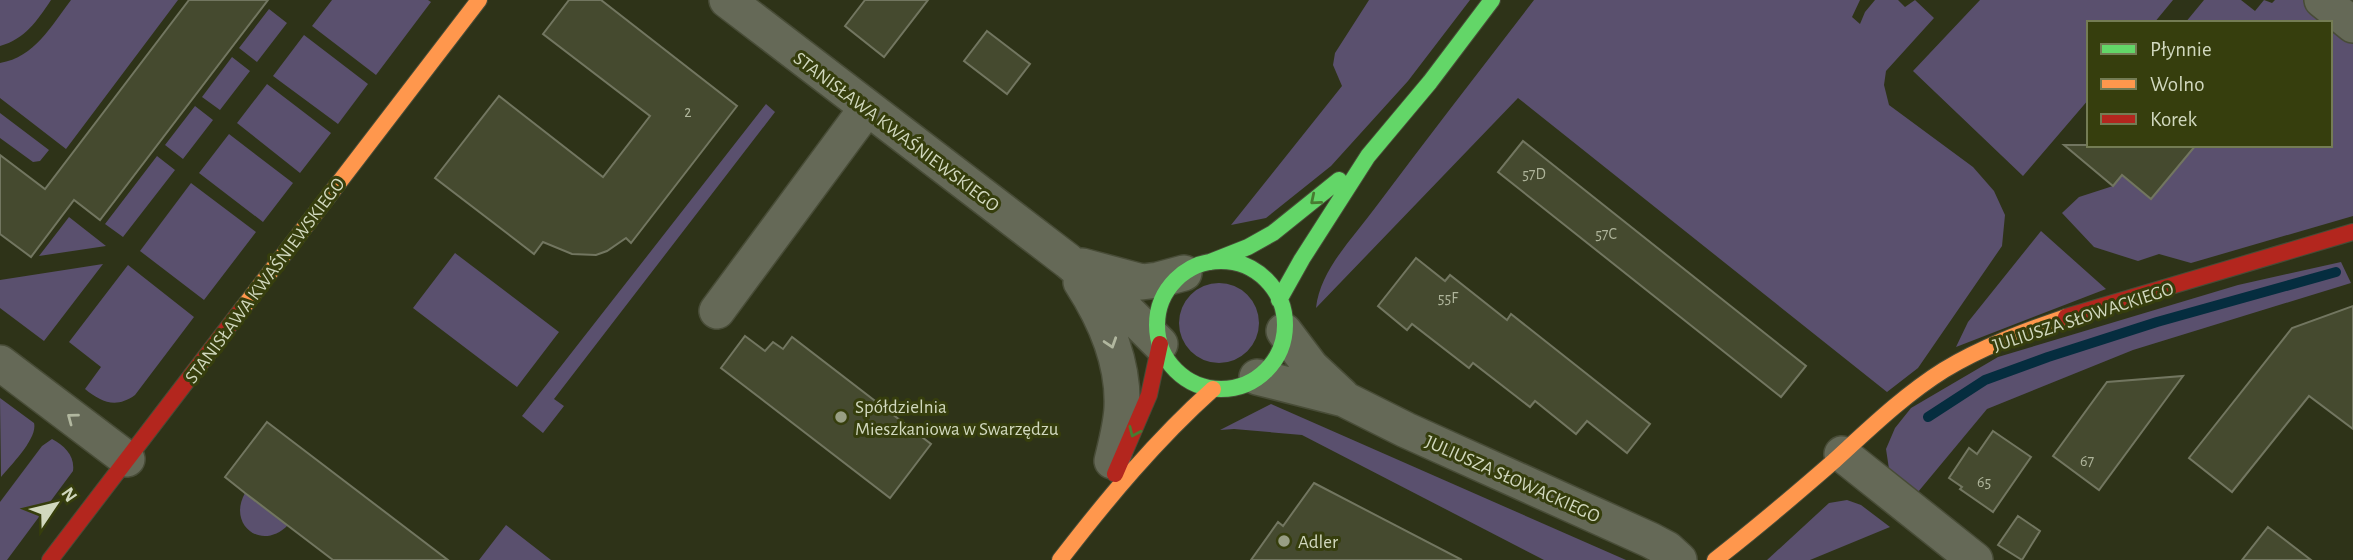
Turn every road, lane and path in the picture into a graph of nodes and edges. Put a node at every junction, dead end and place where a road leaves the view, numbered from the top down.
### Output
1 (479, 0) edge
2 (727, 0) edge
3 (1492, 0) edge
4 (2322, 0) edge
5 (2353, 25) edge
6 (867, 108) junction
7 (1368, 156) junction
8 (2353, 232) edge
9 (1069, 261) junction
10 (1197, 267) junction
11 (717, 311) dead end
12 (1282, 316) junction
13 (1160, 344) junction
14 (0, 363) edge
15 (1257, 377) junction
16 (1213, 388) junction
17 (1344, 399) junction
18 (1842, 454) junction
19 (127, 459) junction
20 (1100, 508) junction
21 (51, 560) edge
22 (1060, 560) edge
23 (1679, 560) edge
24 (1715, 560) edge
25 (1975, 560) edge

1 - 19 street, STANISŁAWA KWAŚNIEWSKIEGO
2 - 6 street, STANISŁAWA KWAŚNIEWSKIEGO
3 - 7 street
4 - 5 street
6 - 9 street, STANISŁAWA KWAŚNIEWSKIEGO
6 - 11 street
7 -> 10 street
7 - 12 street
8 - 18 street, JULIUSZA SŁOWACKIEGO
9 - 10 street, STANISŁAWA KWAŚNIEWSKIEGO
9 - 13 street, STANISŁAWA KWAŚNIEWSKIEGO
9 -> 20 street
10 - 12 street
10 - 13 street
12 - 15 street
12 - 17 street, JULIUSZA SŁOWACKIEGO
13 - 16 street
13 -> 20 street
19 -> 14 street
15 - 16 street
15 - 17 street, JULIUSZA SŁOWACKIEGO
16 - 20 street
17 - 23 street, JULIUSZA SŁOWACKIEGO
18 - 24 street, JULIUSZA SŁOWACKIEGO
18 - 25 street
19 - 21 street, STANISŁAWA KWAŚNIEWSKIEGO
20 - 22 street

